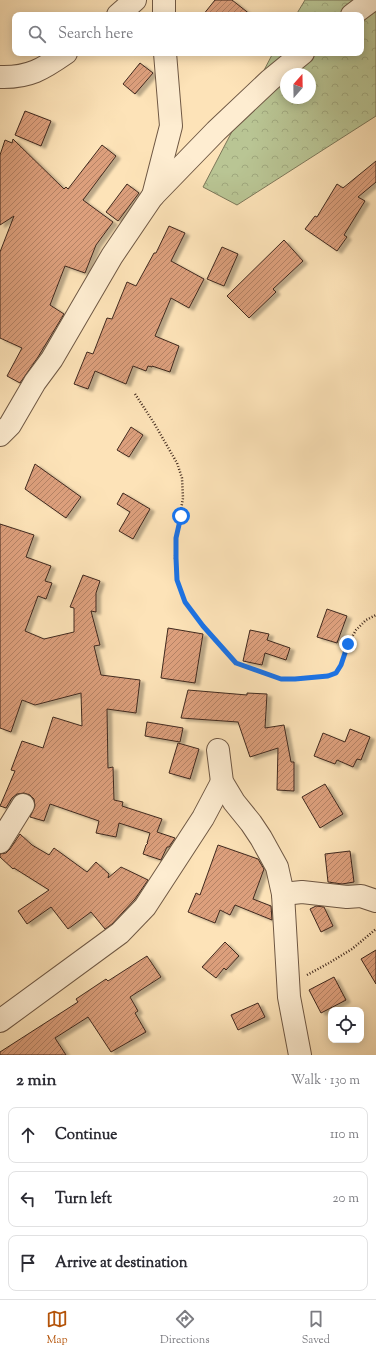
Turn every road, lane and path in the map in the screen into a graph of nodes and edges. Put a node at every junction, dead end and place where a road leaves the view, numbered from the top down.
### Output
1 (134, 0) edge
2 (164, 0) edge
3 (372, 0) edge
4 (121, 12) edge
5 (164, 12) edge
6 (356, 12) edge
7 (62, 56) edge
8 (165, 56) edge
9 (299, 56) edge
10 (0, 76) edge
11 (152, 197) junction
12 (135, 394) dead end
13 (0, 435) edge
14 (376, 615) edge
15 (218, 750) dead end
16 (222, 782) junction
17 (23, 805) dead end
18 (0, 842) edge
19 (283, 894) junction
20 (376, 901) edge
21 (376, 929) edge
22 (289, 983) junction
23 (0, 1021) edge
24 (300, 1055) edge

1 - 4 street
2 - 5 street
3 - 6 street
7 - 10 street
8 - 11 street
9 - 11 street
11 - 13 street
12 - 14 path
15 - 16 street
16 - 19 street
16 - 23 street
17 - 18 street
19 - 20 street
19 - 22 street
21 - 22 path
22 - 24 street

